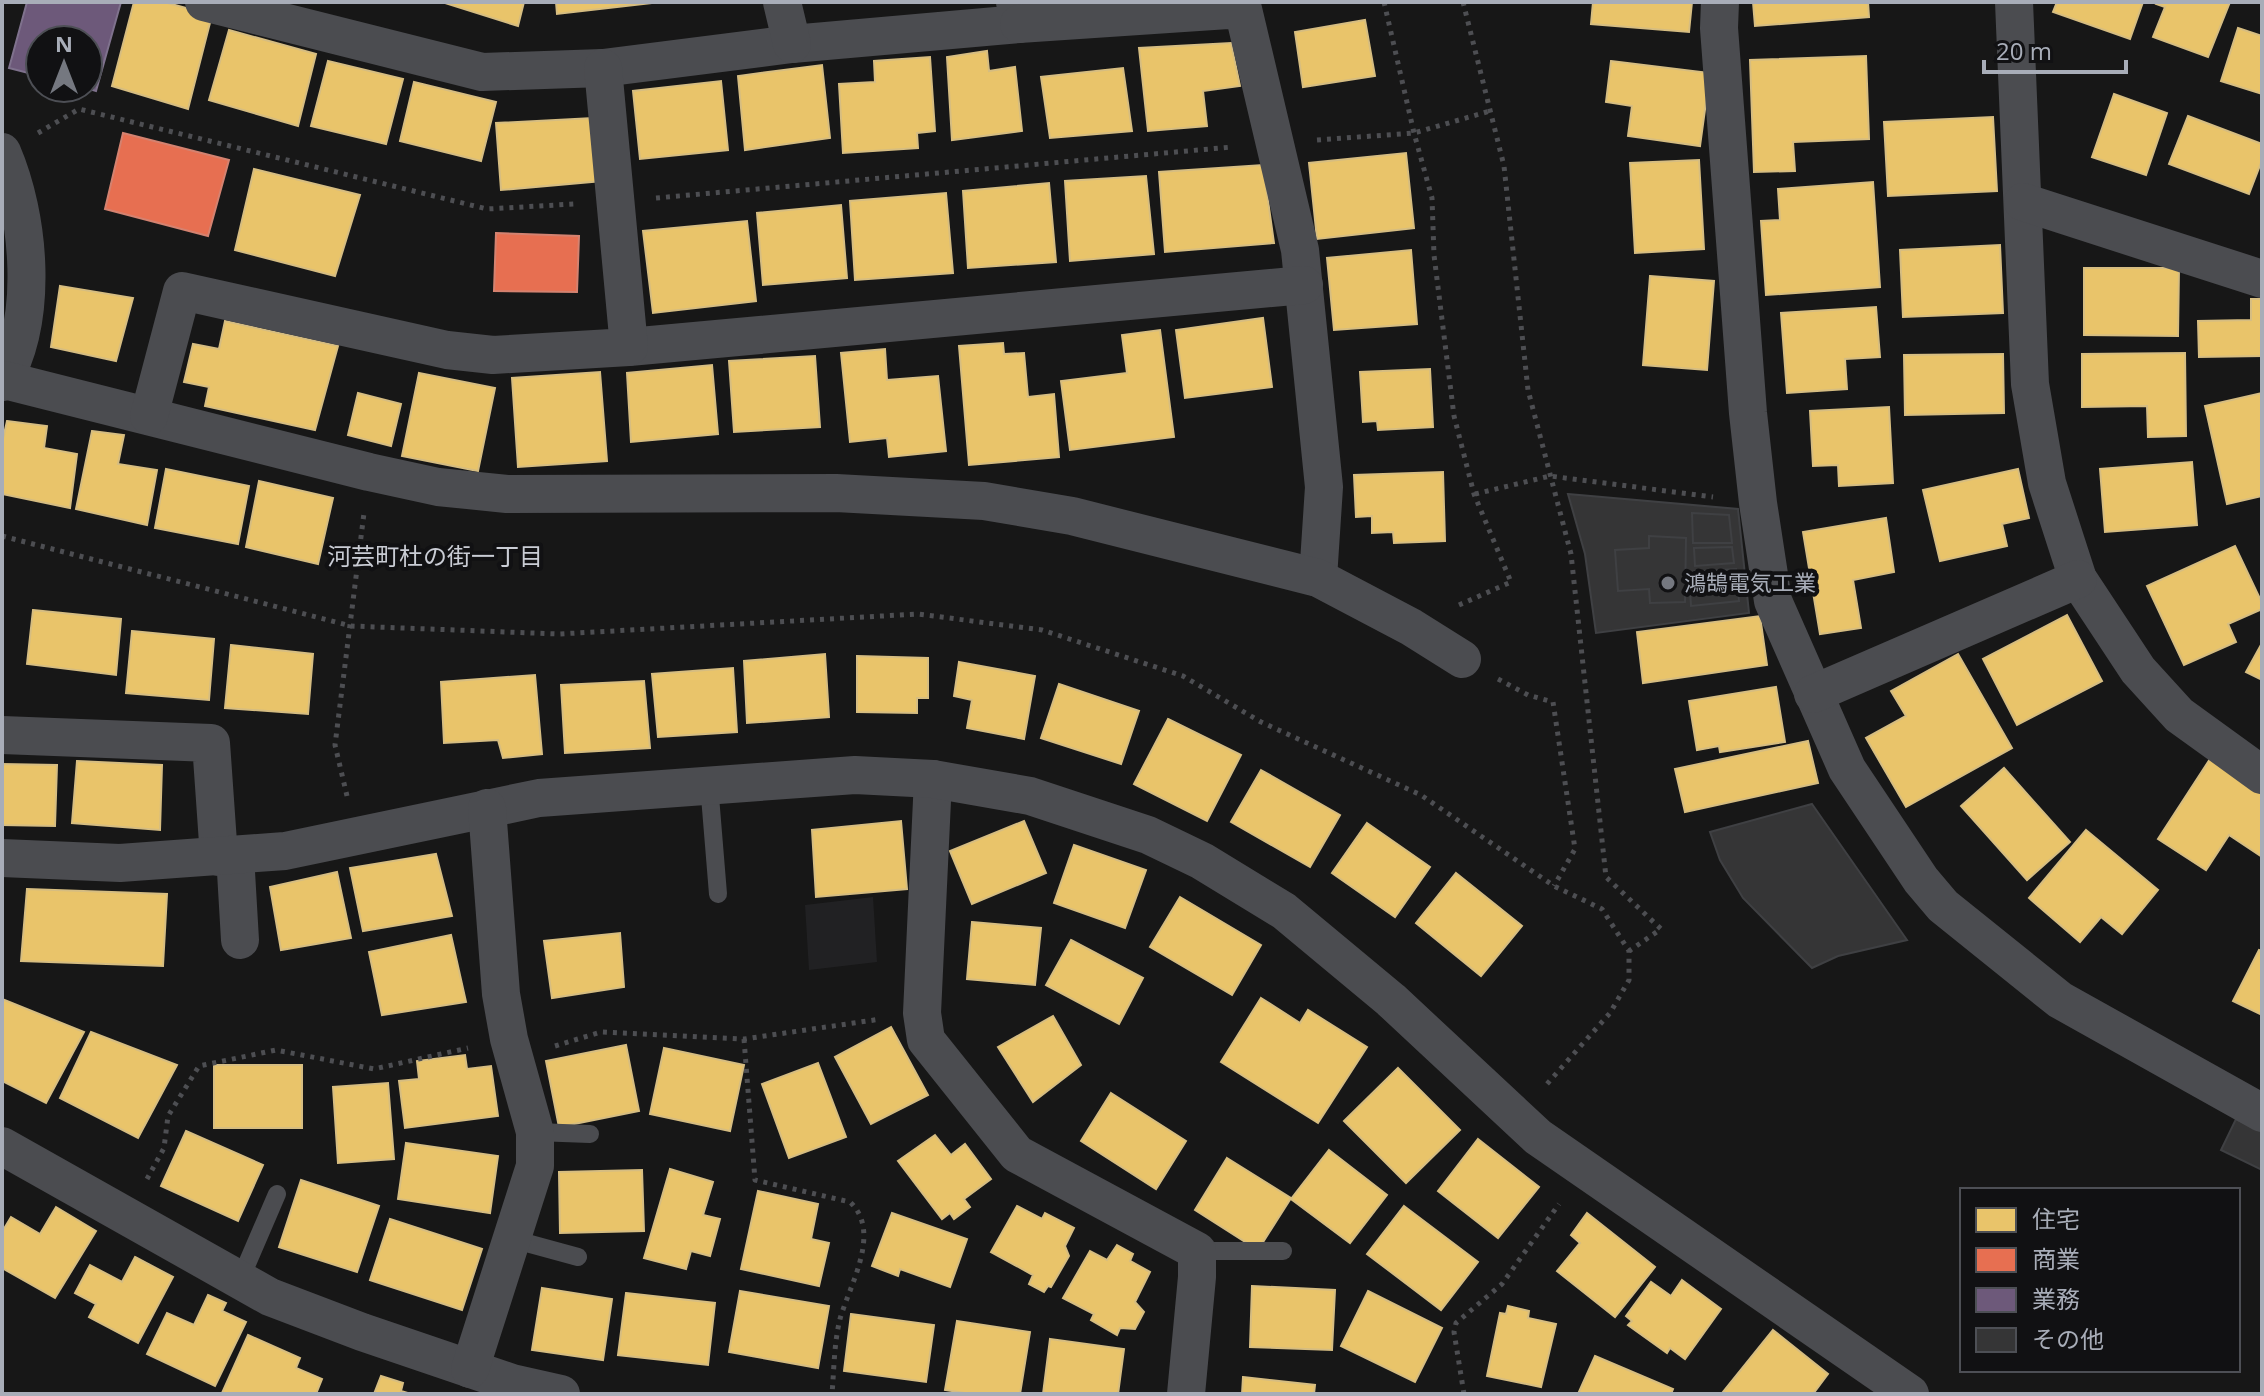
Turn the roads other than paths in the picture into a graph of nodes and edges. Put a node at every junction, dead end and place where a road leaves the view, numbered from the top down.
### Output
1 (204, 2) edge
2 (782, 2) edge
3 (1720, 2) edge
4 (2014, 2) edge
5 (1242, 5) edge
6 (1017, 13) edge
7 (792, 44) junction
8 (603, 68) junction
9 (2, 152) edge
10 (2023, 202) junction
11 (2262, 279) edge
12 (1304, 285) junction
13 (629, 347) junction
14 (3, 381) edge
15 (149, 416) junction
16 (1318, 578) junction
17 (2078, 579) junction
18 (1462, 659) dead end
19 (1813, 694) junction
20 (2, 735) edge
21 (2262, 775) edge
22 (933, 779) junction
23 (709, 784) junction
24 (487, 808) junction
25 (227, 856) junction
26 (2, 858) edge
27 (718, 894) dead end
28 (240, 940) dead end
29 (2262, 1113) edge
30 (535, 1132) junction
31 (590, 1134) dead end
32 (2, 1146) edge
33 (277, 1194) dead end
34 (512, 1239) junction
35 (1197, 1251) junction
36 (1283, 1251) dead end
37 (578, 1257) dead end
38 (240, 1280) junction
39 (470, 1369) junction
40 (561, 1394) edge
41 (1186, 1394) edge
42 (1910, 1394) edge

1 - 8 street
2 - 7 street
3 - 19 street
4 - 10 street
5 - 6 street
5 - 12 street
6 - 7 street
7 - 8 street
8 - 13 street
9 - 14 street
10 - 11 street
10 - 17 street
12 - 13 street
12 - 16 street
13 - 15 street
14 - 15 street
15 - 16 street
16 - 18 street
17 - 19 street
17 - 21 street
19 - 29 street
20 - 25 street
22 - 23 street
22 - 35 street
22 - 42 street
23 - 24 street
23 - 27 lane
24 - 25 street
24 - 30 street
25 - 26 street
25 - 28 street
30 - 31 lane
30 - 34 street
32 - 38 street
33 - 38 lane
34 - 37 lane
34 - 39 street
35 - 36 lane
35 - 41 street
38 - 39 street
39 - 40 street

